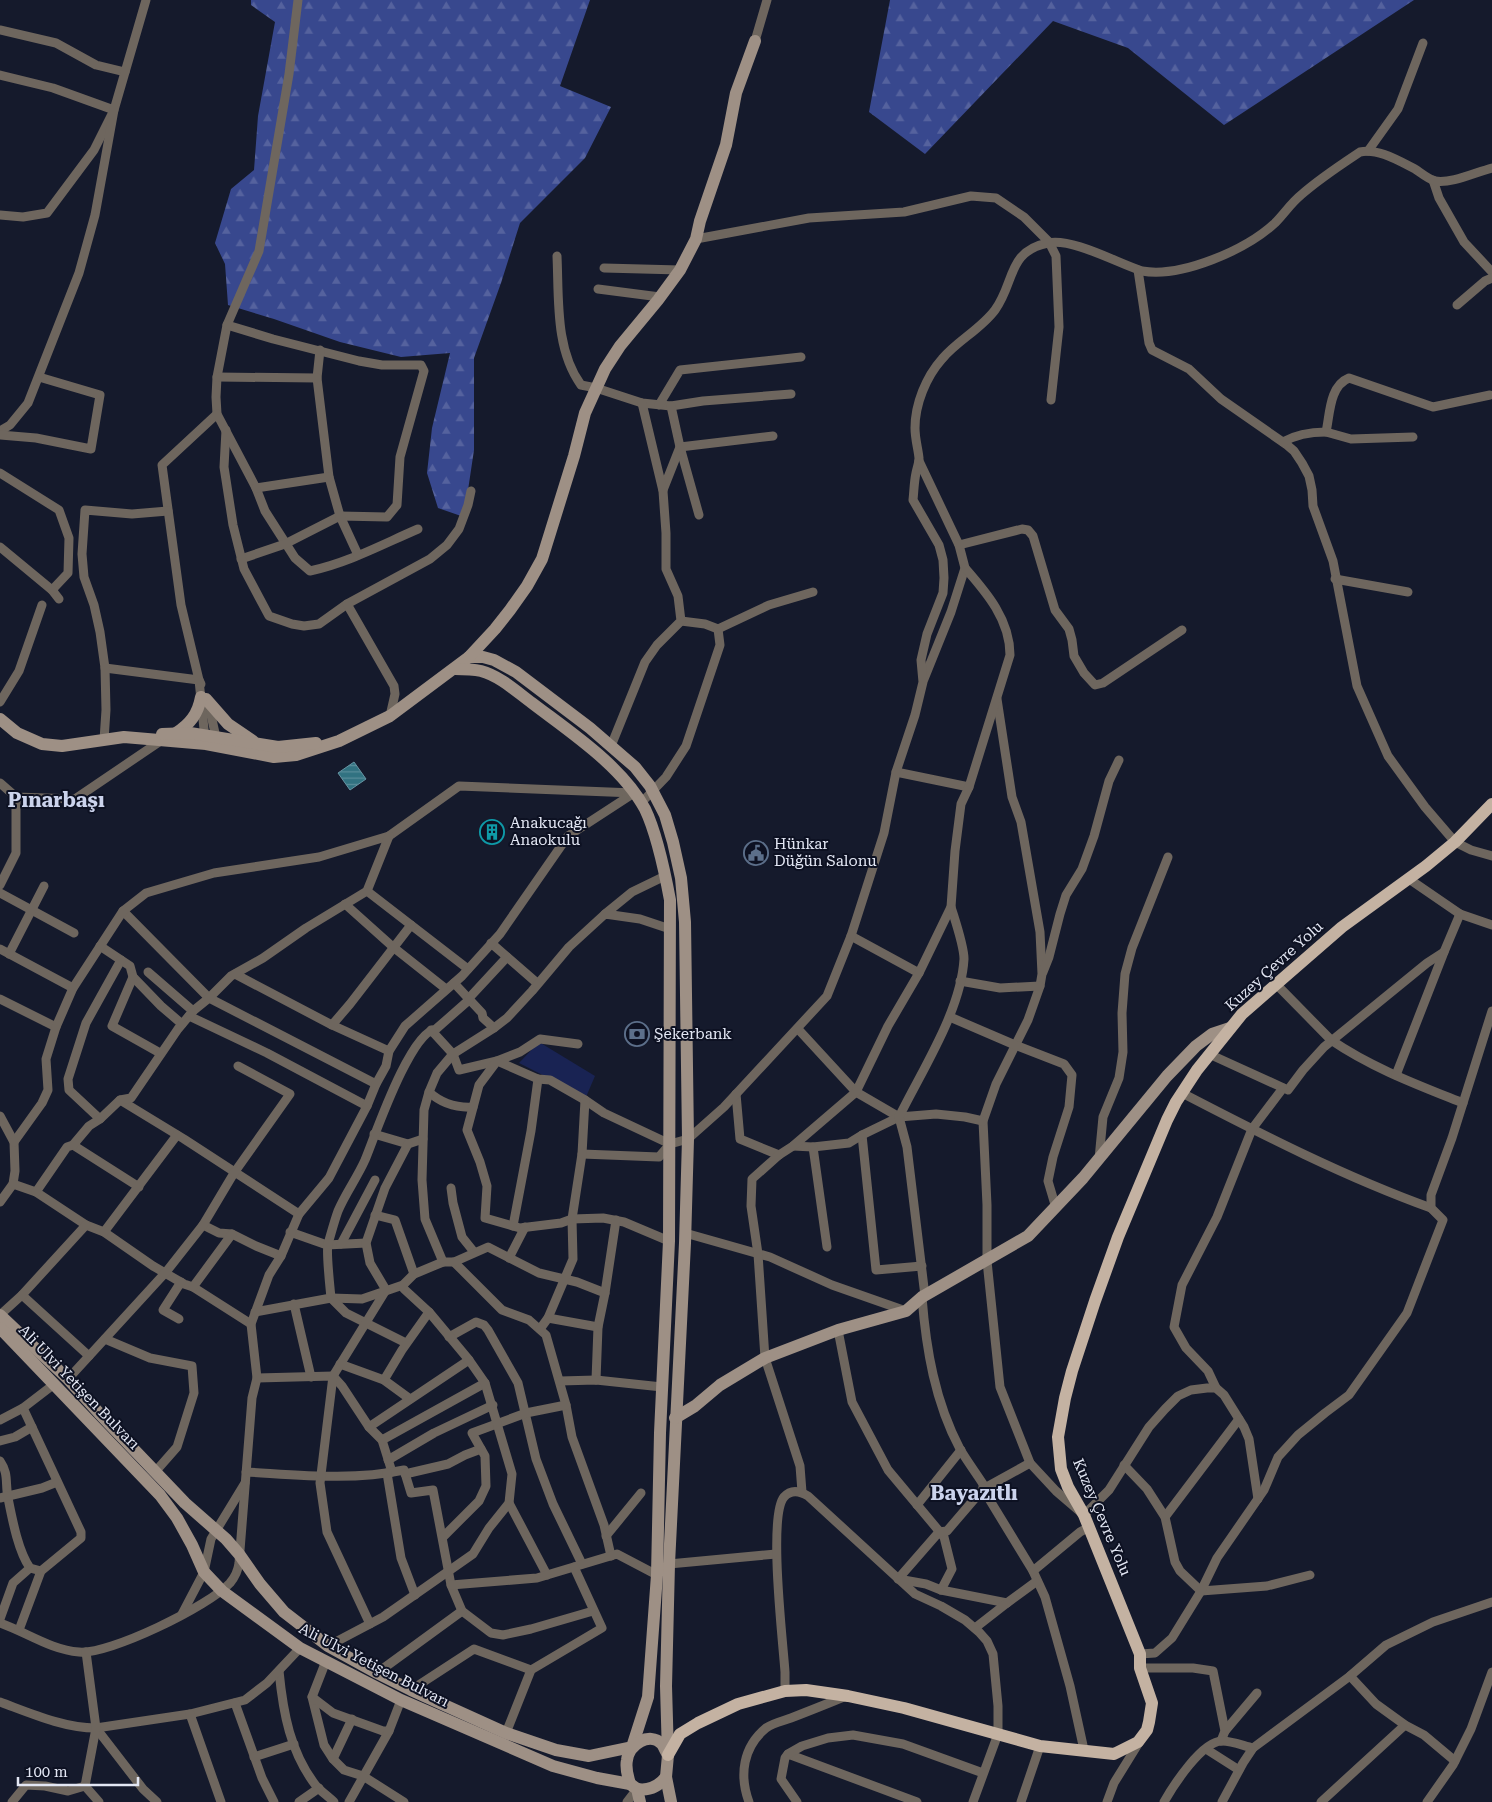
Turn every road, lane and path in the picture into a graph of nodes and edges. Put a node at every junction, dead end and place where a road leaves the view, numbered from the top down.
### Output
1 (146, 0) edge
2 (298, 0) edge
3 (767, 0) edge
4 (0, 30) edge
5 (755, 41) joint
6 (1423, 43) dead end
7 (125, 72) junction
8 (0, 75) edge
9 (114, 110) junction
10 (1368, 151) junction
11 (1492, 168) edge
12 (1433, 180) junction
13 (0, 215) edge
14 (696, 239) junction
15 (1049, 242) junction
16 (557, 256) dead end
17 (604, 268) dead end
18 (680, 270) junction
19 (1138, 270) junction
20 (1492, 272) edge
21 (1492, 278) edge
22 (598, 289) dead end
23 (660, 297) junction
24 (1457, 305) dead end
25 (227, 325) junction
26 (320, 350) junction
27 (801, 357) dead end
28 (216, 377) junction
29 (39, 378) junction
30 (316, 378) junction
31 (596, 388) junction
32 (791, 394) dead end
33 (1490, 395) dead end
34 (1051, 400) dead end
35 (642, 403) junction
36 (659, 405) junction
37 (671, 406) junction
38 (217, 414) junction
39 (226, 428) junction
40 (0, 431) edge
41 (1326, 432) junction
42 (0, 435) edge
43 (773, 436) dead end
44 (1414, 438) dead end
45 (1283, 442) junction
46 (680, 447) junction
47 (919, 460) junction
48 (0, 473) edge
49 (329, 477) junction
50 (256, 488) junction
51 (471, 491) dead end
52 (663, 491) junction
53 (168, 511) junction
54 (699, 515) dead end
55 (340, 516) junction
56 (418, 529) dead end
57 (285, 544) junction
58 (959, 545) junction
59 (0, 547) edge
60 (358, 555) junction
61 (241, 559) junction
62 (965, 568) junction
63 (1335, 579) junction
64 (52, 590) junction
65 (813, 592) dead end
66 (1408, 592) dead end
67 (59, 599) dead end
68 (42, 604) dead end
69 (347, 604) junction
70 (682, 621) junction
71 (718, 629) junction
72 (1182, 630) dead end
73 (469, 657) junction
74 (105, 668) junction
75 (455, 669) junction
76 (199, 680) junction
77 (923, 682) junction
78 (204, 698) junction
79 (997, 699) junction
80 (0, 702) edge
81 (390, 716) junction
82 (0, 719) edge
83 (176, 733) junction
84 (124, 737) junction
85 (104, 740) junction
86 (162, 740) junction
87 (211, 741) junction
88 (339, 741) junction
89 (260, 744) junction
90 (611, 746) junction
91 (1119, 760) dead end
92 (896, 772) junction
93 (1, 784) edge
94 (969, 787) junction
95 (653, 791) junction
96 (16, 797) junction
97 (638, 798) junction
98 (1492, 804) edge
99 (389, 836) junction
100 (1455, 842) junction
101 (1492, 856) edge
102 (1168, 857) dead end
103 (666, 876) junction
104 (2, 879) edge
105 (1409, 879) junction
106 (44, 886) dead end
107 (367, 891) junction
108 (0, 893) edge
109 (345, 904) junction
110 (951, 907) junction
111 (32, 910) junction
112 (123, 911) junction
113 (605, 914) junction
114 (1460, 914) junction
115 (411, 925) junction
116 (1492, 925) edge
117 (670, 929) junction
118 (74, 933) dead end
119 (851, 936) junction
120 (491, 943) junction
121 (100, 946) junction
122 (393, 948) junction
123 (0, 949) edge
124 (1444, 952) junction
125 (9, 954) junction
126 (507, 957) junction
127 (121, 960) junction
128 (468, 969) junction
129 (148, 972) dead end
130 (919, 973) junction
131 (235, 974) junction
132 (1042, 974) junction
133 (133, 977) junction
134 (960, 981) junction
135 (454, 983) junction
136 (537, 983) junction
137 (1275, 983) junction
138 (1040, 986) junction
139 (73, 988) junction
140 (446, 989) junction
141 (209, 998) junction
142 (0, 1000) edge
143 (470, 1000) junction
144 (1492, 1011) edge
145 (191, 1013) junction
146 (950, 1016) junction
147 (182, 1024) junction
148 (332, 1025) junction
149 (56, 1027) junction
150 (494, 1028) junction
151 (1230, 1028) junction
152 (798, 1029) junction
153 (431, 1030) junction
154 (1331, 1040) junction
155 (578, 1044) dead end
156 (1015, 1045) junction
157 (389, 1051) junction
158 (160, 1053) junction
159 (453, 1054) junction
160 (1209, 1054) junction
161 (497, 1061) junction
162 (238, 1066) dead end
163 (1396, 1075) junction
164 (538, 1079) junction
165 (376, 1084) junction
166 (1283, 1088) junction
167 (429, 1092) junction
168 (856, 1092) junction
169 (736, 1094) junction
170 (1182, 1094) junction
171 (120, 1100) junction
172 (585, 1100) junction
173 (1463, 1104) junction
174 (367, 1106) junction
175 (473, 1107) junction
176 (0, 1116) edge
177 (899, 1117) junction
178 (100, 1119) junction
179 (983, 1121) junction
180 (1252, 1129) junction
181 (374, 1134) junction
182 (177, 1135) junction
183 (862, 1135) junction
184 (424, 1139) junction
185 (688, 1139) junction
186 (14, 1142) junction
187 (408, 1144) junction
188 (670, 1144) junction
189 (73, 1146) junction
190 (793, 1146) junction
191 (813, 1147) junction
192 (582, 1154) junction
193 (779, 1155) junction
194 (1099, 1159) junction
195 (234, 1174) junction
196 (375, 1180) dead end
197 (13, 1184) junction
198 (139, 1187) junction
199 (451, 1188) dead end
200 (36, 1192) junction
201 (0, 1202) edge
202 (1056, 1208) junction
203 (1431, 1208) junction
204 (299, 1214) junction
205 (375, 1215) junction
206 (572, 1219) junction
207 (616, 1220) junction
208 (86, 1225) junction
209 (203, 1225) junction
210 (513, 1226) junction
211 (524, 1227) junction
212 (104, 1232) junction
213 (290, 1232) junction
214 (685, 1233) junction
215 (232, 1234) junction
216 (669, 1241) junction
217 (366, 1243) junction
218 (342, 1244) junction
219 (327, 1245) junction
220 (827, 1247) dead end
221 (474, 1252) junction
222 (758, 1254) junction
223 (281, 1256) junction
224 (509, 1258) junction
225 (987, 1261) junction
226 (443, 1262) junction
227 (454, 1262) junction
228 (922, 1266) junction
229 (166, 1272) junction
230 (414, 1274) junction
231 (565, 1279) junction
232 (181, 1282) junction
233 (403, 1285) junction
234 (193, 1287) junction
235 (386, 1290) junction
236 (605, 1294) junction
237 (22, 1295) junction
238 (923, 1296) junction
239 (331, 1298) junction
240 (294, 1304) junction
241 (906, 1310) junction
242 (255, 1312) junction
243 (429, 1312) junction
244 (0, 1315) edge
245 (548, 1318) junction
246 (179, 1319) dead end
247 (366, 1323) junction
248 (251, 1324) junction
249 (598, 1327) junction
250 (0, 1328) edge
251 (540, 1329) junction
252 (838, 1330) junction
253 (449, 1337) junction
254 (105, 1339) junction
255 (406, 1343) junction
256 (89, 1356) junction
257 (765, 1358) junction
258 (469, 1360) junction
259 (340, 1364) junction
260 (311, 1376) junction
261 (333, 1376) junction
262 (257, 1378) junction
263 (68, 1379) junction
264 (384, 1380) junction
265 (596, 1380) junction
266 (560, 1381) junction
267 (485, 1383) junction
268 (53, 1385) junction
269 (662, 1387) junction
270 (1216, 1388) junction
271 (410, 1399) junction
272 (492, 1405) junction
273 (566, 1405) junction
274 (22, 1408) junction
275 (526, 1413) junction
276 (675, 1418) junction
277 (1239, 1419) junction
278 (0, 1420) edge
279 (496, 1423) junction
280 (32, 1427) junction
281 (369, 1427) junction
282 (1, 1440) edge
283 (382, 1440) junction
284 (481, 1449) junction
285 (961, 1450) junction
286 (388, 1460) junction
287 (0, 1461) edge
288 (1030, 1463) junction
289 (1124, 1465) junction
290 (155, 1472) junction
291 (390, 1473) junction
292 (405, 1474) junction
293 (246, 1477) junction
294 (322, 1477) junction
295 (57, 1482) junction
296 (983, 1489) junction
297 (802, 1492) junction
298 (641, 1493) dead end
299 (4, 1497) edge
300 (1258, 1499) junction
301 (509, 1503) junction
302 (917, 1505) junction
303 (1164, 1517) junction
304 (1087, 1521) junction
305 (216, 1529) junction
306 (939, 1532) junction
307 (606, 1536) junction
308 (442, 1537) junction
309 (239, 1554) junction
310 (776, 1554) junction
311 (611, 1556) junction
312 (669, 1564) junction
313 (578, 1566) junction
314 (30, 1568) junction
315 (41, 1571) junction
316 (1033, 1571) junction
317 (204, 1572) junction
318 (450, 1572) junction
319 (547, 1575) junction
320 (657, 1575) junction
321 (1310, 1575) dead end
322 (898, 1579) junction
323 (1037, 1581) junction
324 (451, 1585) junction
325 (941, 1590) junction
326 (222, 1591) junction
327 (1201, 1591) junction
328 (415, 1595) junction
329 (1492, 1602) edge
330 (1007, 1603) junction
331 (462, 1611) junction
332 (594, 1611) junction
333 (182, 1614) junction
334 (0, 1619) edge
335 (0, 1624) edge
336 (370, 1624) junction
337 (975, 1628) junction
338 (19, 1630) junction
339 (328, 1646) junction
340 (300, 1648) junction
341 (86, 1652) junction
342 (1140, 1654) junction
343 (326, 1662) junction
344 (1140, 1668) junction
345 (531, 1670) junction
346 (279, 1671) junction
347 (1492, 1672) edge
348 (377, 1674) junction
349 (1350, 1676) junction
350 (410, 1690) junction
351 (785, 1691) junction
352 (1257, 1694) dead end
353 (848, 1696) junction
354 (312, 1697) junction
355 (401, 1700) junction
356 (0, 1702) edge
357 (235, 1702) junction
358 (190, 1714) junction
359 (352, 1719) junction
360 (1405, 1725) junction
361 (96, 1728) junction
362 (389, 1731) junction
363 (1225, 1731) junction
364 (506, 1732) junction
365 (998, 1734) junction
366 (1142, 1737) junction
367 (1221, 1741) junction
368 (294, 1744) junction
369 (1040, 1746) junction
370 (632, 1747) junction
371 (1253, 1748) junction
372 (1206, 1749) junction
373 (1084, 1750) junction
374 (788, 1754) junction
375 (668, 1755) junction
376 (254, 1757) junction
377 (332, 1759) junction
378 (1455, 1761) junction
379 (1239, 1770) junction
380 (983, 1773) junction
381 (364, 1776) junction
382 (666, 1777) junction
383 (84, 1786) junction
384 (634, 1786) junction
385 (318, 1788) junction
386 (894, 1798) edge
387 (746, 1801) edge
388 (12, 1802) edge
389 (99, 1802) edge
390 (158, 1802) edge
391 (221, 1802) edge
392 (274, 1802) edge
393 (300, 1802) edge
394 (334, 1802) edge
395 (349, 1802) edge
396 (404, 1802) edge
397 (627, 1802) edge
398 (640, 1802) edge
399 (671, 1802) edge
400 (797, 1802) edge
401 (917, 1802) edge
402 (973, 1802) edge
403 (1021, 1802) edge
404 (1107, 1802) edge
405 (1164, 1802) edge
406 (1222, 1802) edge
407 (1321, 1802) edge
408 (1427, 1802) edge

1 - 7 street
2 - 25 street
3 - 5 street
4 - 7 street
5 - 14 main road
6 - 10 street
7 - 9 street
8 - 9 street
9 - 13 street
9 - 29 street
10 - 12 street
10 - 19 street
11 - 12 street
12 - 20 street
14 - 15 street
14 - 18 main road
15 - 19 street
15 - 34 street
15 - 47 street
16 - 31 street
17 - 18 street
18 - 23 main road
19 - 45 street
21 - 24 street
22 - 23 street
23 - 31 main road
25 - 26 street
25 - 28 street
26 - 30 street
26 - 55 street
27 - 36 street
28 - 30 street
28 - 38 street
29 - 40 street
29 - 42 street
30 - 49 street
31 - 35 street
31 - 73 main road
32 - 37 street
33 - 41 street
35 - 36 street
35 - 52 street
36 - 37 street
37 - 46 street
38 - 39 street
38 - 53 street
39 - 50 street
39 - 61 street
41 - 44 street
41 - 45 street
43 - 46 street
45 - 63 street
46 - 52 street
46 - 54 street
47 - 58 street
47 - 77 street
48 - 64 street
49 - 50 street
49 - 55 street
50 - 57 street
51 - 69 street
52 - 70 street
53 - 74 street
53 - 76 street
55 - 57 street
55 - 60 street
56 - 60 street
57 - 60 street
57 - 61 street
58 - 62 street
58 - 72 street
59 - 64 street
61 - 69 street
62 - 77 street
62 - 79 street
63 - 66 street
63 - 100 street
64 - 67 street
65 - 71 street
68 - 80 street
69 - 81 street
70 - 71 street
70 - 90 street
71 - 95 street
73 - 75 main road
73 - 90 main road
74 - 76 street
74 - 85 street
75 - 81 main road
75 - 97 main road
76 - 78 street
77 - 92 street
78 - 83 main road
78 - 87 street
78 - 89 main road
79 - 94 street
79 - 132 street
81 - 88 main road
82 - 85 main road
83 - 84 main road
83 - 87 main road
84 - 85 main road
84 - 86 main road
86 - 87 main road
86 - 96 street
87 - 88 main road
87 - 89 main road
88 - 89 main road
90 - 95 main road
91 - 132 street
92 - 94 street
92 - 119 street
93 - 96 street
94 - 110 street
95 - 97 street
95 - 185 main road
96 - 104 street
97 - 99 street
97 - 103 main road
97 - 120 street
98 - 100 main road, Kuzey Çevre Yolu
99 - 107 street
99 - 112 street
100 - 101 street
100 - 105 main road, Kuzey Çevre Yolu
102 - 194 street
103 - 113 street
103 - 117 main road
105 - 114 street
105 - 137 main road, Kuzey Çevre Yolu
106 - 111 street
107 - 109 street
107 - 115 street
108 - 111 street
109 - 122 street
109 - 131 street
110 - 130 street
110 - 134 street
111 - 118 street
111 - 125 street
112 - 121 street
112 - 141 street
113 - 117 street
113 - 136 street
114 - 116 street
114 - 124 street
115 - 122 street
115 - 128 street
117 - 188 main road
119 - 130 street
119 - 152 street
120 - 126 street
120 - 128 street
121 - 127 street
121 - 139 street
122 - 140 street
122 - 148 street
123 - 125 street
124 - 154 street
124 - 163 street
125 - 139 street
126 - 136 street
126 - 143 street
127 - 133 street
127 - 178 street
128 - 135 street
129 - 145 street
130 - 168 street
131 - 141 street
131 - 148 street
132 - 138 street
133 - 147 street
133 - 158 street
134 - 138 street
134 - 146 street
135 - 140 street
135 - 143 street
136 - 150 street
137 - 151 main road, Kuzey Çevre Yolu
137 - 154 street
138 - 156 street
139 - 149 street
140 - 157 street
141 - 145 street
141 - 165 street
142 - 149 street
143 - 150 street
143 - 153 street
144 - 173 street
145 - 147 street
145 - 174 street
146 - 156 street
146 - 177 street
147 - 158 street
148 - 157 street
149 - 186 street
150 - 159 street
151 - 160 main road, Kuzey Çevre Yolu
151 - 194 main road
152 - 168 street
152 - 169 street
153 - 159 street
153 - 181 street
154 - 163 street
154 - 166 street
155 - 161 street
156 - 179 street
156 - 202 street
157 - 165 street
158 - 171 street
159 - 161 street
159 - 167 street
160 - 166 street
160 - 170 main road, Kuzey Çevre Yolu
161 - 164 street
161 - 175 street
162 - 195 street
163 - 173 street
164 - 172 street
164 - 210 street
165 - 174 street
166 - 180 street
167 - 175 street
167 - 184 street
168 - 177 street
168 - 190 street
169 - 185 street
169 - 193 street
170 - 180 street
170 - 304 main road, Kuzey Çevre Yolu
171 - 178 street
171 - 182 street
172 - 188 street
172 - 192 street
173 - 203 street
174 - 204 street
175 - 210 street
176 - 186 street
177 - 179 street
177 - 183 street
177 - 228 street
178 - 189 street
179 - 225 street
180 - 203 street
180 - 270 street
181 - 187 street
181 - 219 street
182 - 195 street
182 - 198 street
183 - 191 street
183 - 228 street
184 - 187 street
184 - 226 street
185 - 188 street
185 - 214 main road
186 - 197 street
187 - 205 street
188 - 192 street
188 - 216 main road
189 - 198 street
189 - 200 street
190 - 191 street
190 - 193 street
191 - 220 street
192 - 206 street
193 - 222 street
194 - 202 main road
195 - 204 street
195 - 209 street
196 - 218 street
197 - 200 street
197 - 201 street
198 - 212 street
199 - 221 street
200 - 208 street
202 - 225 main road
203 - 300 street
204 - 213 street
205 - 217 street
205 - 230 street
206 - 207 street
206 - 211 street
206 - 231 street
207 - 216 street
207 - 236 street
208 - 212 street
208 - 237 street
209 - 215 street
209 - 229 street
210 - 211 street
211 - 224 street
212 - 229 street
213 - 219 street
213 - 223 street
214 - 222 street
214 - 276 main road
215 - 223 street
215 - 234 street
216 - 269 main road
217 - 218 street
217 - 235 street
218 - 219 street
219 - 239 street
221 - 224 street
221 - 227 street
222 - 241 street
222 - 257 street
223 - 242 street
224 - 231 street
225 - 238 main road
225 - 288 street
226 - 227 street
226 - 230 street
227 - 251 street
228 - 238 street
229 - 232 street
229 - 254 street
230 - 233 street
231 - 236 street
231 - 245 street
232 - 234 street
232 - 246 street
233 - 235 street
233 - 243 street
234 - 248 street
235 - 239 street
235 - 247 street
236 - 249 street
237 - 244 street
237 - 256 street
238 - 241 main road
238 - 285 street
239 - 240 street
239 - 247 street
240 - 242 street
240 - 260 street
241 - 252 main road
242 - 248 street
243 - 253 street
243 - 255 street
244 - 263 main road
245 - 249 street
245 - 251 street
247 - 255 street
247 - 259 street
248 - 262 street
249 - 265 street
250 - 268 main road, Ali Ulvi Yetişen Bulvarı
251 - 266 street
252 - 257 main road
252 - 302 street
253 - 258 street
253 - 275 street
254 - 256 street
254 - 290 street
255 - 264 street
256 - 263 street
257 - 276 main road
257 - 297 street
258 - 267 street
258 - 271 street
259 - 261 street
259 - 264 street
260 - 261 street
260 - 262 street
261 - 281 street
261 - 294 street
262 - 293 street
263 - 290 main road
264 - 271 street
265 - 266 street
265 - 269 street
266 - 273 street
267 - 272 street
267 - 283 street
268 - 274 street
268 - 317 main road, Ali Ulvi Yetişen Bulvarı
269 - 320 main road
270 - 277 street
270 - 289 street
271 - 281 street
272 - 279 street
272 - 286 street
273 - 275 street
273 - 307 street
274 - 278 street
274 - 280 street
275 - 279 street
275 - 313 street
276 - 312 main road
277 - 300 street
277 - 303 street
279 - 284 street
279 - 301 street
280 - 282 street
280 - 295 street
281 - 283 street
283 - 286 street
284 - 292 street
284 - 308 street
285 - 296 street
285 - 302 street
286 - 291 street
287 - 299 street
288 - 296 street
288 - 304 street
289 - 303 street
289 - 304 street
290 - 305 main road
291 - 292 street
291 - 294 street
291 - 328 street
292 - 308 street
293 - 294 street
293 - 305 street
293 - 309 street
294 - 336 street
295 - 299 street
295 - 315 street
296 - 306 street
296 - 316 street
297 - 310 street
297 - 322 street
298 - 307 street
299 - 314 street
300 - 327 street
301 - 318 street
301 - 319 street
302 - 306 street
303 - 327 street
304 - 316 street
304 - 342 main road, Kuzey Çevre Yolu
305 - 309 main road
305 - 317 street
306 - 322 street
306 - 325 street
307 - 311 street
308 - 318 street
309 - 326 street
309 - 339 main road
310 - 312 street
310 - 351 street
311 - 313 street
311 - 320 street
312 - 375 main road
313 - 319 street
313 - 332 street
314 - 315 street
314 - 334 street
315 - 338 street
316 - 323 street
317 - 326 main road, Ali Ulvi Yetişen Bulvarı
317 - 333 street
318 - 324 street
318 - 328 street
319 - 324 street
320 - 370 main road
321 - 327 street
322 - 325 street
322 - 337 street
323 - 330 street
323 - 373 street
324 - 331 street
325 - 330 street
326 - 333 street
326 - 340 main road, Ali Ulvi Yetişen Bulvarı
327 - 342 street
328 - 336 street
329 - 349 street
330 - 337 street
331 - 332 street
331 - 348 street
332 - 345 street
333 - 341 street
335 - 338 street
336 - 339 street
337 - 365 street
338 - 341 street
339 - 348 main road
340 - 343 main road, Ali Ulvi Yetişen Bulvarı
340 - 346 street
341 - 361 street
342 - 344 main road, Kuzey Çevre Yolu
343 - 354 street
343 - 355 main road, Ali Ulvi Yetişen Bulvarı
344 - 363 street
344 - 366 main road, Kuzey Çevre Yolu
345 - 350 street
345 - 364 street
346 - 357 street
346 - 368 street
347 - 378 street
348 - 350 main road
349 - 360 street
349 - 371 street
350 - 364 main road
351 - 353 main road
351 - 375 main road
352 - 363 street
353 - 365 main road
353 - 387 street
354 - 359 street
354 - 377 street
355 - 362 street
355 - 384 main road, Ali Ulvi Yetişen Bulvarı
356 - 361 street
357 - 358 street
357 - 376 street
358 - 361 street
358 - 391 street
359 - 362 street
359 - 377 street
360 - 378 street
360 - 407 street
361 - 383 street
361 - 390 street
362 - 381 street
363 - 367 street
364 - 370 main road
365 - 369 main road
365 - 380 street
366 - 373 main road
366 - 404 street
367 - 371 street
367 - 372 street
368 - 376 street
368 - 385 street
369 - 373 main road
369 - 403 street
370 - 375 main road
370 - 384 main road
371 - 379 street
372 - 379 street
372 - 405 street
374 - 380 street
374 - 386 street
374 - 400 street
375 - 382 main road
376 - 392 street
377 - 381 street
378 - 408 street
379 - 406 street
380 - 402 street
381 - 395 street
381 - 396 street
382 - 384 main road
382 - 399 main road
383 - 388 street
383 - 389 street
384 - 397 street
384 - 398 main road
385 - 393 street
385 - 394 street
386 - 401 street

